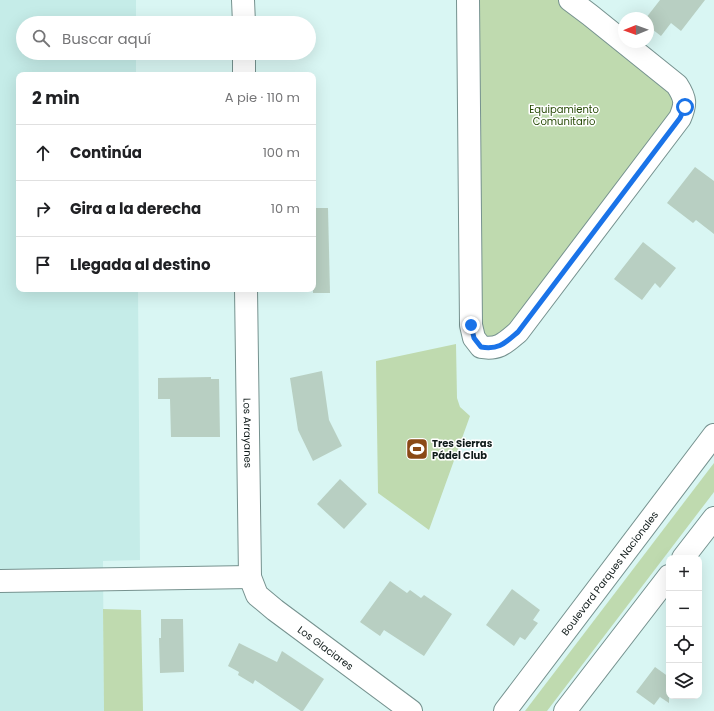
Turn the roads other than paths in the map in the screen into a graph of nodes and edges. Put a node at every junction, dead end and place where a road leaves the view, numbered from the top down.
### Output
1 (243, 0) edge
2 (468, 0) edge
3 (570, 0) edge
4 (596, 8) edge
5 (244, 16) edge
6 (244, 60) edge
7 (244, 72) edge
8 (246, 292) edge
9 (714, 434) edge
10 (714, 518) edge
11 (685, 555) edge
12 (250, 577) junction
13 (666, 580) edge
14 (0, 581) edge
15 (411, 711) edge
16 (505, 711) edge
17 (565, 711) edge

1 - 5 street
2 - 4 street
3 - 4 street
6 - 7 street
8 - 12 street, Los Arrayanes
9 - 16 street, Boulevard Parques Nacionales
10 - 11 street
12 - 14 street
12 - 15 street, Los Glaciares
13 - 17 street

